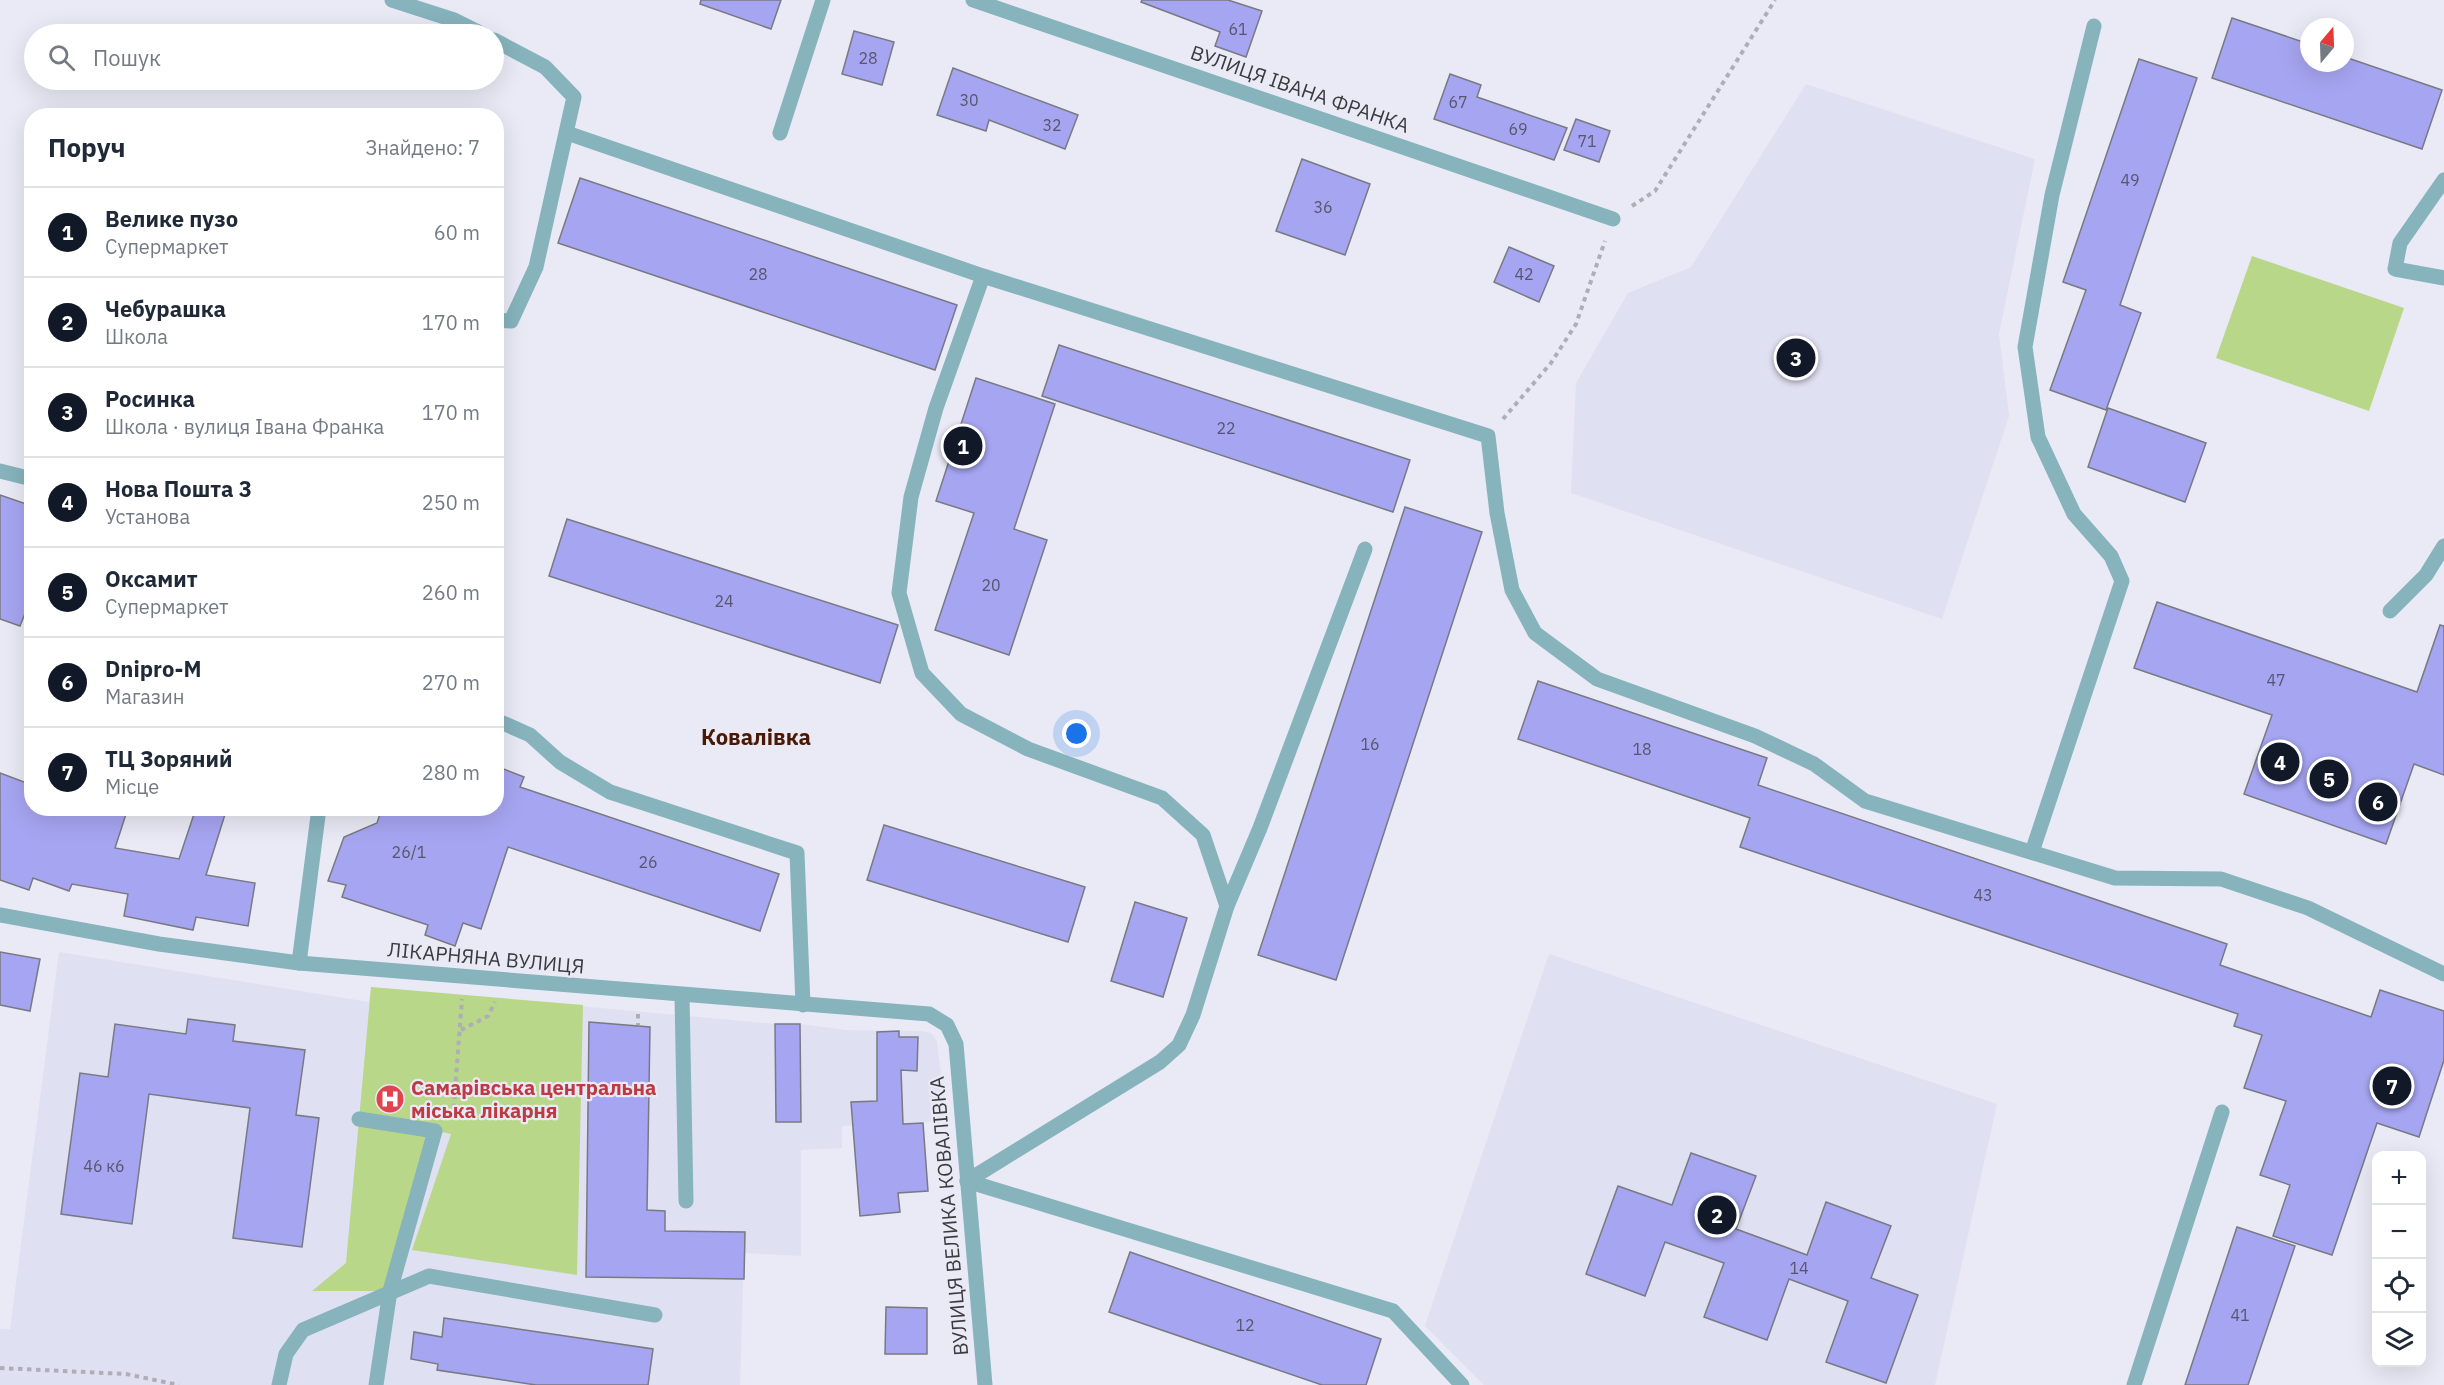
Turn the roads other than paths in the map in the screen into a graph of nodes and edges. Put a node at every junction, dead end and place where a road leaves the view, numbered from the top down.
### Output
1 (392, 0) edge
2 (823, 0) edge
3 (973, 0) edge
4 (462, 24) edge
5 (2094, 26) dead end
6 (504, 45) edge
7 (567, 133) junction
8 (780, 133) dead end
9 (2444, 180) edge
10 (1613, 219) dead end
11 (983, 276) junction
12 (2444, 278) edge
13 (504, 321) edge
14 (0, 471) edge
15 (24, 477) edge
16 (2444, 546) edge
17 (1365, 549) dead end
18 (2390, 611) dead end
19 (504, 724) edge
20 (318, 816) edge
21 (2032, 852) junction
22 (1227, 906) junction
23 (0, 915) edge
24 (299, 963) junction
25 (2444, 974) edge
26 (682, 996) junction
27 (803, 1005) junction
28 (956, 1044) joint
29 (2222, 1112) dead end
30 (359, 1119) dead end
31 (967, 1181) junction
32 (686, 1201) dead end
33 (390, 1291) junction
34 (656, 1315) dead end
35 (279, 1385) edge
36 (376, 1385) edge
37 (985, 1385) edge
38 (1462, 1385) edge
39 (2134, 1385) edge

1 - 4 street
2 - 8 street
3 - 10 street, ВУЛИЦЯ ІВАНА ФРАНКА
5 - 21 street
6 - 7 street
7 - 11 street
7 - 13 street
9 - 12 street
11 - 21 street
11 - 22 street
14 - 15 street
16 - 18 street
17 - 22 street
19 - 27 street
20 - 24 street
21 - 25 street
22 - 31 street
23 - 24 street, ЛІКАРНЯНА ВУЛИЦЯ
24 - 26 street, ЛІКАРНЯНА ВУЛИЦЯ
26 - 27 street, ЛІКАРНЯНА ВУЛИЦЯ
26 - 32 street
27 - 28 street, ЛІКАРНЯНА ВУЛИЦЯ
28 - 31 street, ВУЛИЦЯ ВЕЛИКА КОВАЛІВКА
29 - 39 street
30 - 33 street
31 - 37 street, ВУЛИЦЯ ВЕЛИКА КОВАЛІВКА
31 - 38 street
33 - 34 street
33 - 35 street
33 - 36 street

